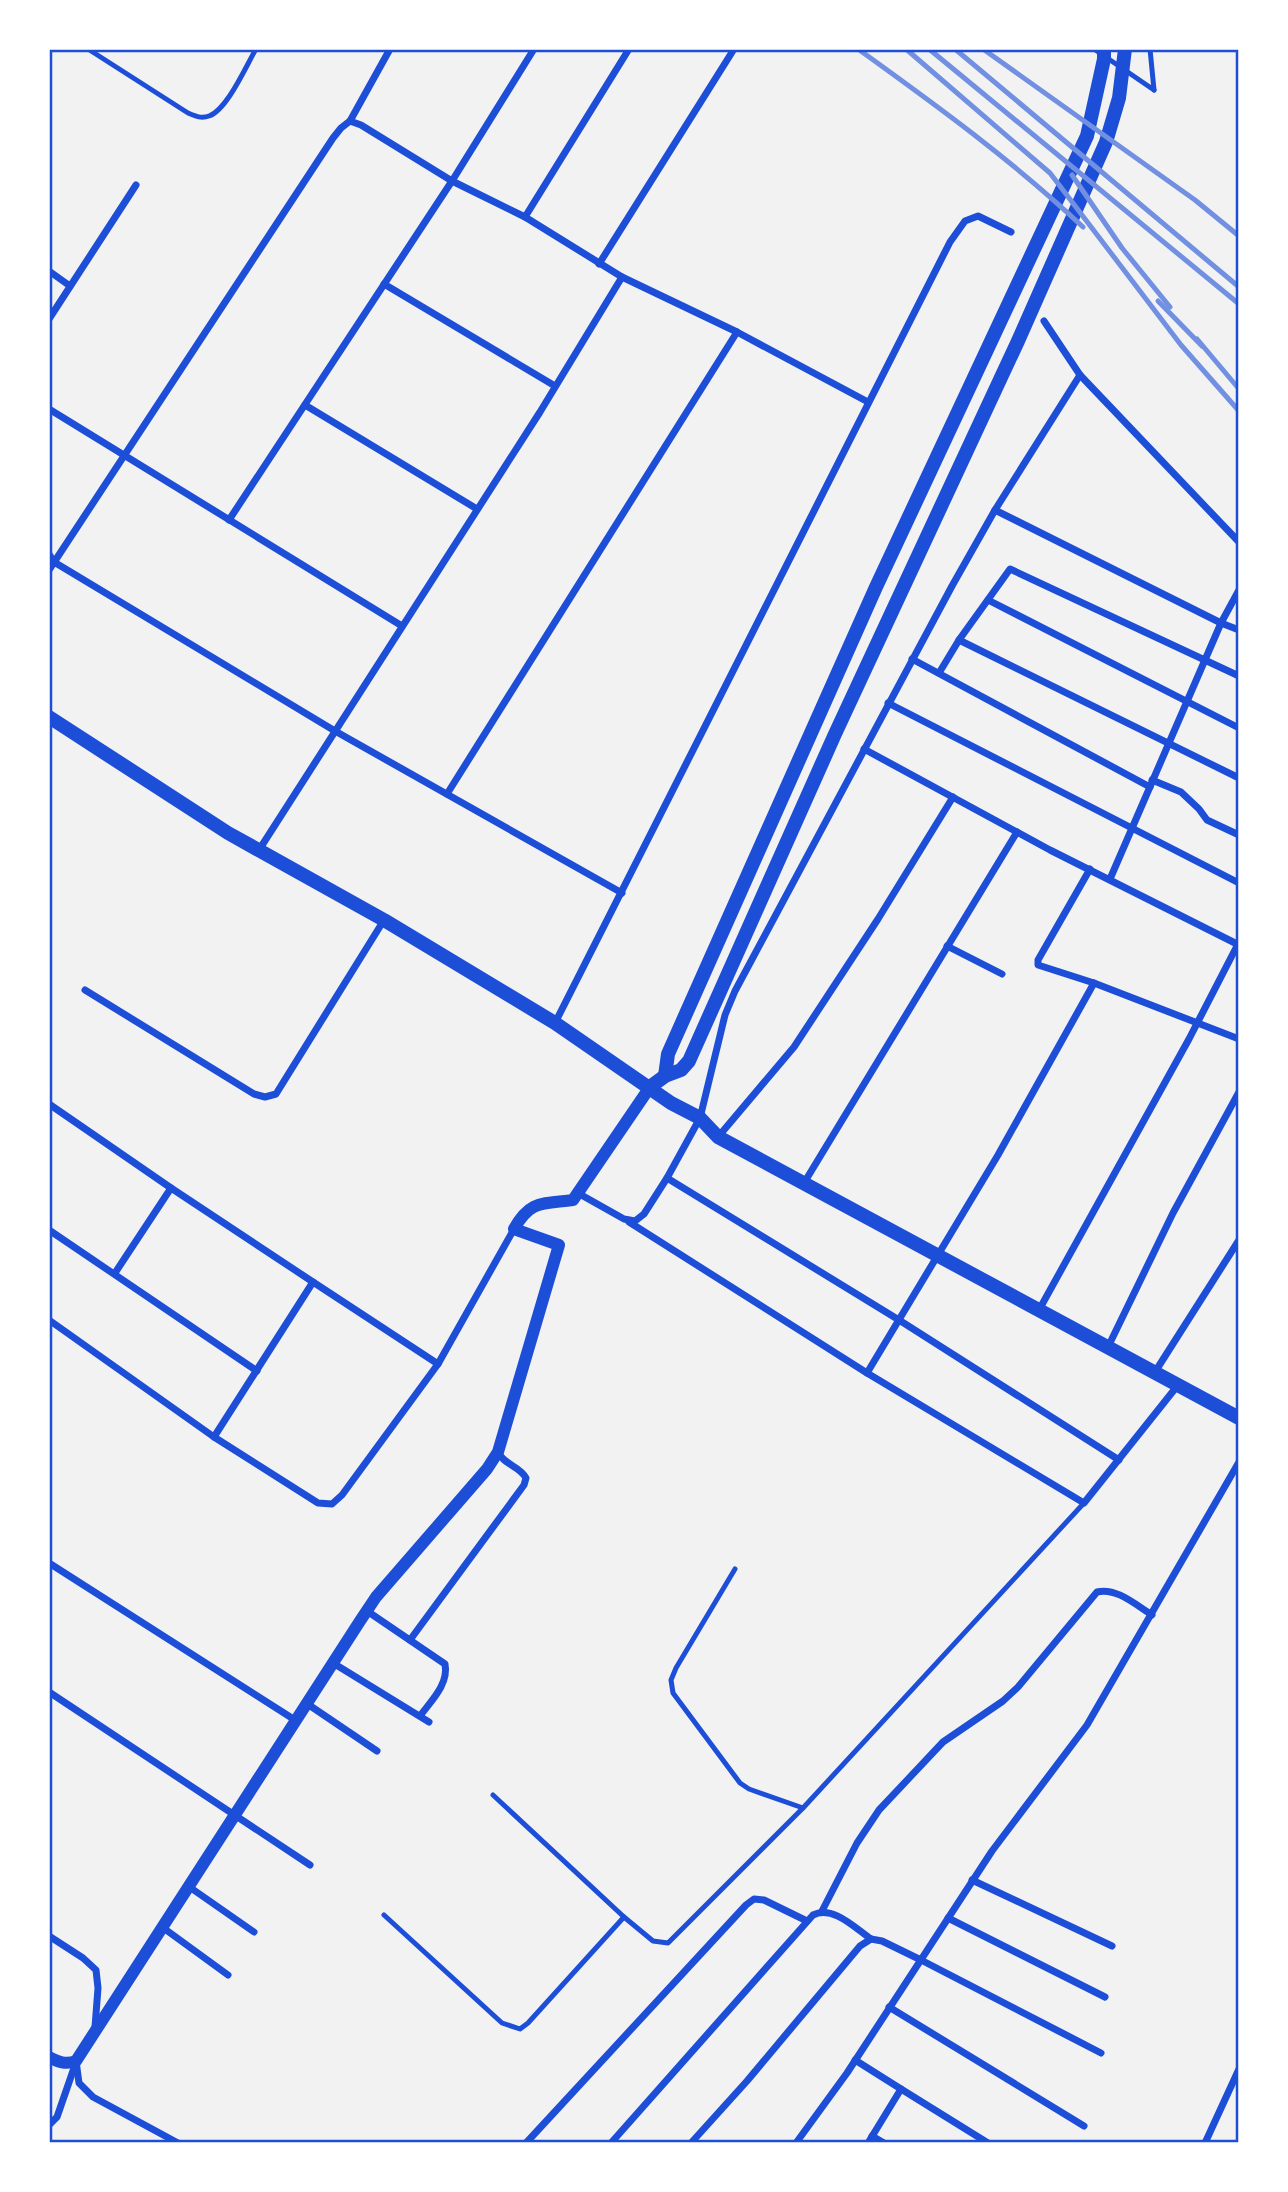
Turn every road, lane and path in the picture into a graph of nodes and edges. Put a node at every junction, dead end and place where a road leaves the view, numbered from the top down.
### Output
1 (88, 49) edge
2 (256, 49) edge
3 (390, 49) edge
4 (534, 49) edge
5 (629, 49) edge
6 (734, 49) edge
7 (1094, 49) edge
8 (1104, 49) edge
9 (1125, 49) edge
10 (1150, 49) edge
11 (350, 121) junction
12 (452, 180) junction
13 (136, 185) dead end
14 (525, 217) junction
15 (1011, 232) dead end
16 (598, 264) junction
17 (49, 271) edge
18 (622, 277) junction
19 (384, 284) junction
20 (70, 286) junction
21 (49, 319) edge
22 (1044, 321) dead end
23 (737, 332) junction
24 (1080, 375) junction
25 (555, 387) junction
26 (868, 402) junction
27 (305, 405) junction
28 (49, 409) edge
29 (124, 456) junction
30 (478, 509) junction
31 (995, 510) junction
32 (229, 520) junction
33 (1239, 542) edge
34 (49, 555) edge
35 (54, 562) junction
36 (49, 570) edge
37 (1239, 590) edge
38 (988, 600) junction
39 (1221, 623) junction
40 (402, 626) junction
41 (1239, 630) edge
42 (959, 640) junction
43 (912, 659) junction
44 (1204, 659) junction
45 (939, 673) junction
46 (1239, 676) edge
47 (1187, 702) junction
48 (888, 703) junction
49 (49, 717) edge
50 (1239, 728) edge
51 (335, 731) junction
52 (1168, 744) junction
53 (864, 748) junction
54 (1239, 778) edge
55 (1151, 784) junction
56 (447, 794) junction
57 (953, 797) junction
58 (1132, 827) junction
59 (1017, 832) junction
60 (1239, 835) edge
61 (259, 850) junction
62 (1090, 869) junction
63 (1110, 879) junction
64 (1239, 883) edge
65 (622, 894) junction
66 (384, 920) junction
67 (1238, 945) edge
68 (947, 946) junction
69 (1002, 974) dead end
70 (1094, 983) junction
71 (85, 990) dead end
72 (555, 1023) junction
73 (1197, 1023) junction
74 (1239, 1039) edge
75 (665, 1076) junction
76 (650, 1087) junction
77 (1239, 1092) edge
78 (49, 1104) edge
79 (700, 1118) junction
80 (718, 1137) junction
81 (667, 1178) junction
82 (804, 1183) junction
83 (171, 1188) junction
84 (576, 1192) junction
85 (624, 1219) junction
86 (514, 1229) junction
87 (49, 1230) edge
88 (1239, 1240) edge
89 (937, 1255) junction
90 (115, 1273) junction
91 (313, 1282) junction
92 (1039, 1310) junction
93 (49, 1320) edge
94 (899, 1320) junction
95 (1107, 1347) junction
96 (438, 1364) junction
97 (257, 1371) junction
98 (867, 1373) junction
99 (1154, 1373) junction
100 (1178, 1385) junction
101 (1239, 1418) edge
102 (214, 1437) junction
103 (498, 1452) junction
104 (1119, 1460) junction
105 (1239, 1462) edge
106 (1084, 1503) junction
107 (49, 1563) edge
108 (735, 1569) dead end
109 (367, 1611) junction
110 (1152, 1615) junction
111 (410, 1640) junction
112 (333, 1663) junction
113 (49, 1692) edge
114 (306, 1703) junction
115 (420, 1716) junction
116 (295, 1720) junction
117 (429, 1722) dead end
118 (377, 1751) dead end
119 (494, 1795) dead end
120 (803, 1808) junction
121 (233, 1815) junction
122 (310, 1865) dead end
123 (972, 1880) junction
124 (188, 1886) junction
125 (822, 1910) junction
126 (384, 1915) dead end
127 (624, 1917) junction
128 (948, 1918) junction
129 (807, 1921) junction
130 (161, 1926) junction
131 (254, 1932) dead end
132 (49, 1936) edge
133 (871, 1939) junction
134 (1112, 1946) dead end
135 (921, 1960) junction
136 (228, 1975) dead end
137 (1105, 1997) dead end
138 (889, 2007) junction
139 (95, 2029) junction
140 (1101, 2053) dead end
141 (49, 2057) edge
142 (855, 2060) junction
143 (76, 2061) junction
144 (1239, 2069) edge
145 (901, 2089) junction
146 (49, 2125) edge
147 (1084, 2126) dead end
148 (870, 2139) edge
149 (178, 2143) edge
150 (526, 2143) edge
151 (611, 2143) edge
152 (691, 2143) edge
153 (796, 2143) edge
154 (884, 2143) edge
155 (988, 2143) edge
156 (1206, 2143) edge

1 - 2 lane
3 - 11 street
4 - 12 street
5 - 14 street
6 - 16 street
7 - 10 lane
8 - 75 main road
9 - 75 main road
11 - 12 street
11 - 29 street
12 - 14 street
12 - 19 street
13 - 20 street
14 - 16 street
15 - 26 street
16 - 18 street
17 - 20 street
18 - 23 street
18 - 25 street
19 - 25 street
19 - 27 street
20 - 21 street
22 - 24 street
23 - 26 street
23 - 56 street
24 - 31 street
24 - 33 street
25 - 30 street
26 - 65 street
27 - 30 street
27 - 32 street
28 - 29 street
29 - 32 street
29 - 35 street
30 - 40 street
31 - 39 street
31 - 43 street
32 - 40 street
34 - 35 street
35 - 36 street
35 - 51 street
37 - 39 street
38 - 42 street
38 - 44 street
38 - 47 street
39 - 41 street
39 - 44 street
40 - 51 street
42 - 45 street
42 - 52 street
43 - 45 street
43 - 48 street
44 - 46 street
44 - 47 street
45 - 55 street
47 - 50 street
47 - 52 street
48 - 53 street
48 - 58 street
49 - 61 main road
51 - 56 street
51 - 61 street
52 - 54 street
52 - 55 street
53 - 57 street
53 - 79 street
55 - 58 street
55 - 60 street
56 - 65 street
57 - 59 street
57 - 80 street
58 - 63 street
58 - 64 street
59 - 62 street
59 - 68 street
61 - 66 main road
62 - 63 street
62 - 70 street
63 - 67 street
65 - 72 street
66 - 71 street
66 - 72 main road
67 - 73 street
68 - 69 street
68 - 82 street
70 - 73 street
70 - 89 street
72 - 76 main road
73 - 74 street
73 - 92 street
75 - 76 main road
76 - 79 main road
76 - 84 street
77 - 95 street
78 - 83 street
79 - 80 main road
79 - 81 street
80 - 82 main road
81 - 85 street
81 - 94 street
82 - 89 main road
83 - 90 street
83 - 91 street
84 - 85 street
84 - 86 street
85 - 98 street
86 - 96 street
86 - 103 street
87 - 90 street
88 - 99 street
89 - 92 main road
89 - 94 street
90 - 97 street
91 - 96 street
91 - 97 street
92 - 95 main road
93 - 102 street
94 - 98 street
94 - 104 street
95 - 99 main road
96 - 102 street
97 - 102 street
98 - 106 street
99 - 100 main road
100 - 101 main road
100 - 104 street
103 - 109 street
103 - 111 street
104 - 106 street
105 - 110 street
106 - 120 lane
107 - 116 street
108 - 120 lane
109 - 111 street
109 - 112 street
110 - 123 street
110 - 125 street
111 - 115 street
112 - 114 street
112 - 115 street
113 - 121 street
114 - 116 street
114 - 118 street
115 - 117 street
116 - 121 street
119 - 127 lane
120 - 127 lane
121 - 122 street
121 - 124 street
123 - 128 street
123 - 134 street
124 - 130 street
124 - 131 street
125 - 129 street
125 - 133 street
126 - 127 lane
128 - 135 street
128 - 137 street
129 - 150 street
129 - 151 street
130 - 136 street
130 - 139 street
132 - 139 street
133 - 135 street
133 - 152 street
135 - 138 street
135 - 140 street
138 - 142 street
138 - 147 street
139 - 143 street
141 - 143 street
142 - 145 street
142 - 153 street
143 - 146 street
143 - 149 street
144 - 156 street
145 - 148 street
145 - 155 street
148 - 154 street

